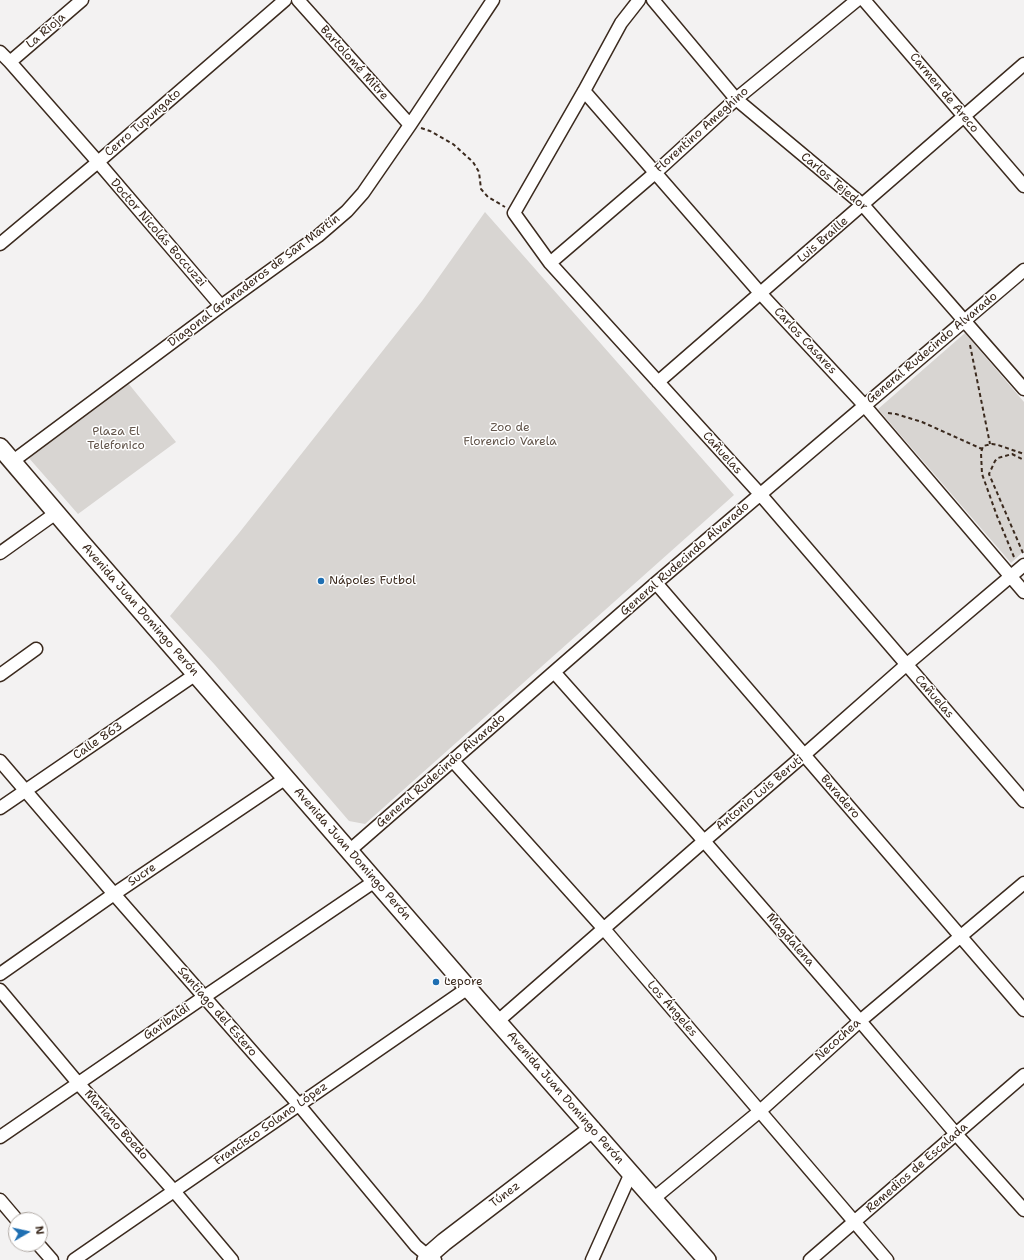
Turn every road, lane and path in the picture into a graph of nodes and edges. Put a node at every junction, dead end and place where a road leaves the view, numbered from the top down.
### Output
1 (82, 0) edge
2 (285, 0) edge
3 (298, 0) edge
4 (493, 0) edge
5 (639, 0) edge
6 (654, 0) edge
7 (858, 0) edge
8 (864, 0) edge
9 (0, 52) edge
10 (10, 62) junction
11 (1024, 64) edge
12 (584, 91) junction
13 (736, 99) junction
14 (964, 117) junction
15 (410, 126) junction
16 (98, 162) junction
17 (655, 173) junction
18 (1024, 186) edge
19 (863, 204) junction
20 (514, 213) junction
21 (0, 244) edge
22 (550, 264) junction
23 (1024, 270) edge
24 (761, 294) junction
25 (221, 306) junction
26 (965, 321) junction
27 (970, 344) dead end
28 (658, 382) junction
29 (1024, 389) edge
30 (868, 409) junction
31 (990, 444) junction
32 (0, 447) edge
33 (982, 449) junction
34 (1024, 454) edge
35 (1024, 460) edge
36 (13, 462) junction
37 (760, 494) junction
38 (56, 513) junction
39 (0, 553) edge
40 (1024, 555) edge
41 (1018, 570) edge
42 (656, 583) junction
43 (1024, 592) edge
44 (36, 648) dead end
45 (906, 665) junction
46 (554, 672) junction
47 (196, 674) junction
48 (0, 675) edge
49 (804, 755) junction
50 (0, 761) edge
51 (453, 761) junction
52 (286, 778) junction
53 (25, 791) junction
54 (1024, 802) edge
55 (0, 808) edge
56 (704, 841) junction
57 (349, 851) junction
58 (375, 881) junction
59 (1024, 883) edge
60 (114, 894) junction
61 (604, 929) junction
62 (960, 936) junction
63 (0, 974) edge
64 (468, 988) junction
65 (0, 990) edge
66 (204, 996) junction
67 (1024, 1010) edge
68 (498, 1021) junction
69 (860, 1021) junction
70 (1024, 1075) edge
71 (78, 1083) junction
72 (298, 1105) junction
73 (760, 1111) junction
74 (592, 1129) junction
75 (956, 1134) junction
76 (0, 1137) edge
77 (631, 1173) junction
78 (174, 1191) junction
79 (653, 1199) junction
80 (0, 1200) edge
81 (1024, 1210) edge
82 (10, 1212) edge
83 (854, 1222) junction
84 (45, 1252) edge
85 (427, 1259) edge
86 (52, 1260) edge
87 (74, 1260) edge
88 (232, 1260) edge
89 (592, 1260) edge
90 (707, 1260) edge
91 (810, 1260) edge
92 (887, 1260) edge

1 - 10 street, La Rioja
2 - 16 street, Cerro Tupungato
3 - 15 street, Bartolomé Mitre
4 - 15 street, Diagonal Granaderos de San Martín
5 - 12 street
6 - 13 street, Carlos Tejedor
7 - 13 street, Florentino Ameghino
8 - 14 street, Carmen de Areco
9 - 10 street, Doctor Nicolás Boccuzzi
10 - 16 street, Doctor Nicolás Boccuzzi
11 - 14 street, Luis Braille
12 - 17 street, Carlos Casares
12 - 20 street
13 - 17 street, Florentino Ameghino
13 - 19 street, Carlos Tejedor
14 - 18 street, Carmen de Areco
14 - 19 street, Luis Braille
15 - 20 path
15 - 25 street, Diagonal Granaderos de San Martín
16 - 21 street, Cerro Tupungato
16 - 25 street, Doctor Nicolás Boccuzzi
17 - 22 street, Florentino Ameghino
17 - 24 street, Carlos Casares
19 - 24 street, Luis Braille
19 - 26 street, Carlos Tejedor
20 - 22 street, Cañuelas
22 - 28 street, Cañuelas
23 - 26 street, General Rudecindo Alvarado
24 - 28 street, Luis Braille
24 - 30 street, Carlos Casares
25 - 36 street, Diagonal Granaderos de San Martín
26 - 29 street, Carlos Tejedor
26 - 30 street, General Rudecindo Alvarado
27 - 31 path
28 - 37 street, Cañuelas
30 - 33 path
30 - 37 street, General Rudecindo Alvarado
30 - 41 street, Carlos Casares
31 - 33 path
31 - 34 path
32 - 36 main road, Avenida Juan Domingo Perón
33 - 41 path
35 - 40 path
36 - 38 main road, Avenida Juan Domingo Perón
37 - 42 street, General Rudecindo Alvarado
37 - 45 street, Cañuelas
38 - 39 street
38 - 47 main road, Avenida Juan Domingo Perón
41 - 43 street, Carlos Casares
41 - 45 street, Antonio Luis Beruti
42 - 46 street, General Rudecindo Alvarado
42 - 49 street, Baradero
44 - 48 street
45 - 49 street, Antonio Luis Beruti
45 - 54 street, Cañuelas
46 - 51 street, General Rudecindo Alvarado
46 - 56 street, Magdalena
47 - 52 main road, Avenida Juan Domingo Perón
47 - 53 street, Calle 863
49 - 56 street, Antonio Luis Beruti
49 - 62 street, Baradero
50 - 53 street, Santiago del Estero
51 - 57 street, General Rudecindo Alvarado
51 - 61 street, Los Ángeles
52 - 57 main road, Avenida Juan Domingo Perón
52 - 60 street, Sucre
53 - 55 street, Calle 863
53 - 60 street, Santiago del Estero
56 - 61 street, Antonio Luis Beruti
56 - 69 street, Magdalena
57 - 58 main road, Avenida Juan Domingo Perón
58 - 64 main road, Avenida Juan Domingo Perón
58 - 66 street, Garibaldi
59 - 62 street, Necochea
60 - 63 street, Sucre
60 - 66 street, Santiago del Estero
61 - 68 street, Antonio Luis Beruti
61 - 73 street, Los Ángeles
62 - 67 street, Baradero
62 - 69 street, Necochea
64 - 68 main road, Avenida Juan Domingo Perón
64 - 72 street, Francisco Solano López
65 - 71 street, Mariano Boedo
66 - 71 street, Garibaldi
66 - 72 street, Santiago del Estero
68 - 74 main road, Avenida Juan Domingo Perón
69 - 73 street, Necochea
69 - 75 street, Magdalena
70 - 75 street, Remedios de Escalada
71 - 76 street, Garibaldi
71 - 78 street, Mariano Boedo
72 - 78 street, Francisco Solano López
72 - 85 street, Santiago del Estero
73 - 79 street, Necochea
73 - 83 street, Los Ángeles
74 - 77 main road, Avenida Juan Domingo Perón
74 - 85 main road, Túnez
75 - 81 street, Magdalena
75 - 83 street, Remedios de Escalada
77 - 79 main road, Avenida Juan Domingo Perón
77 - 89 street
78 - 87 street, Francisco Solano López
78 - 88 street, Mariano Boedo
79 - 90 main road, Avenida Juan Domingo Perón
80 - 82 street
83 - 91 street, Remedios de Escalada
83 - 92 street, Los Ángeles
84 - 86 street

